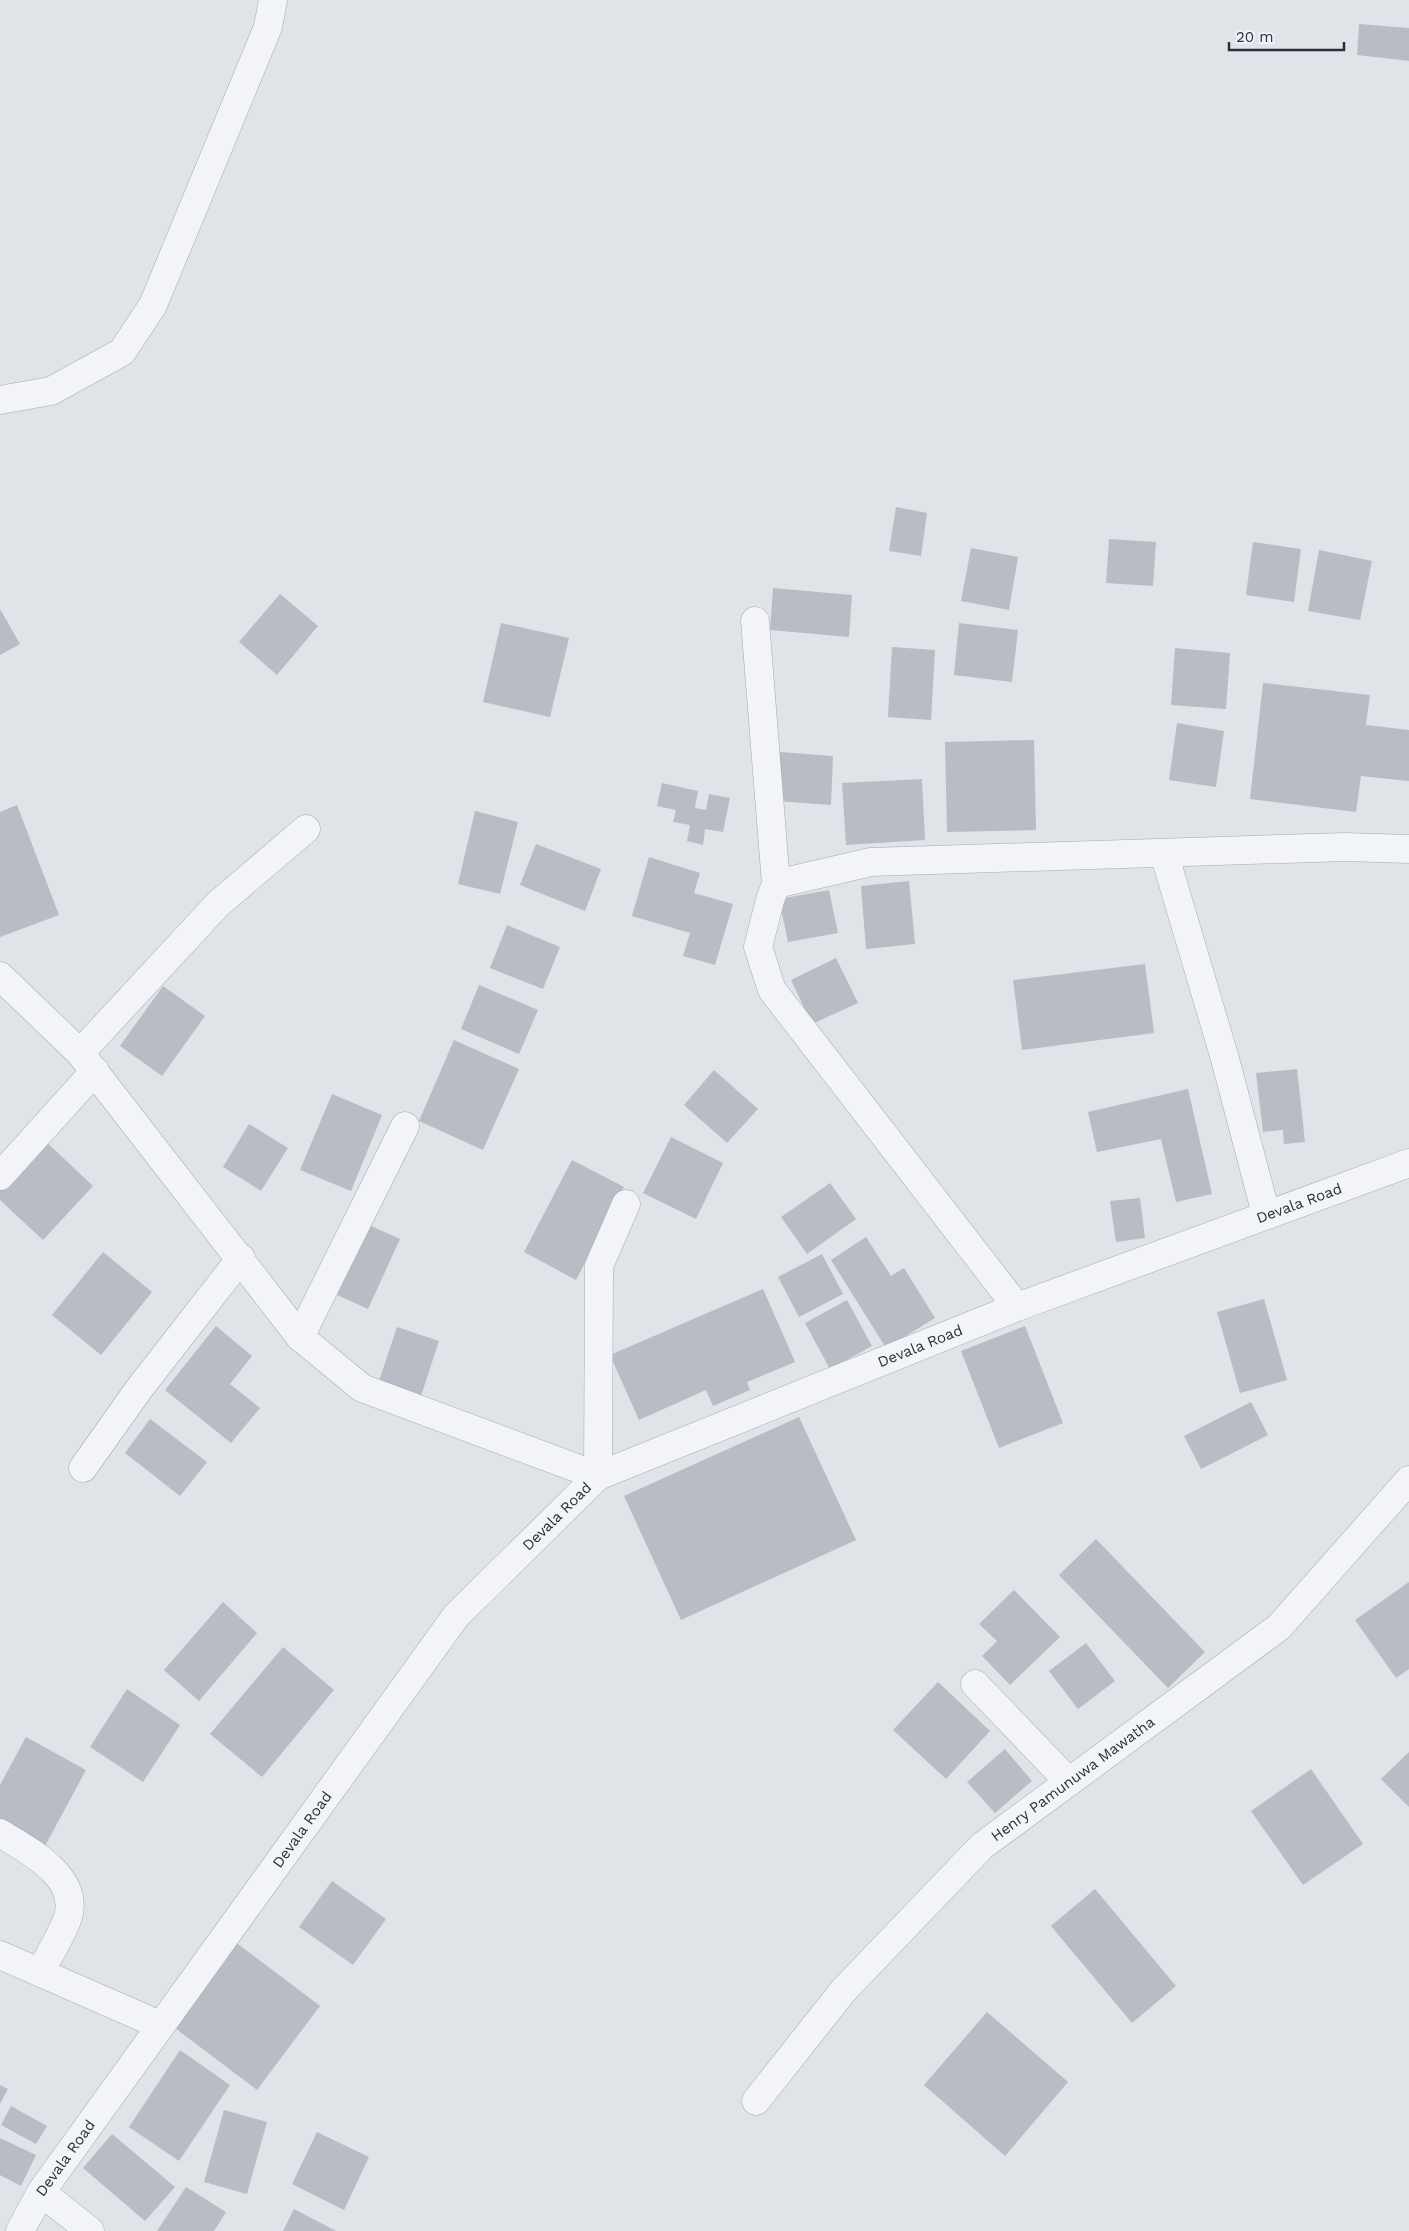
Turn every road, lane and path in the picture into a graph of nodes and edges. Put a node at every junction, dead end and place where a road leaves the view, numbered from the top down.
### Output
1 (273, 0) edge
2 (0, 400) edge
3 (755, 621) dead end
4 (306, 829) dead end
5 (1409, 849) edge
6 (1164, 853) junction
7 (776, 884) junction
8 (0, 976) edge
9 (88, 1062) junction
10 (405, 1126) dead end
11 (1409, 1163) edge
12 (0, 1176) edge
13 (626, 1204) dead end
14 (1266, 1214) junction
15 (241, 1258) junction
16 (1017, 1307) junction
17 (300, 1337) junction
18 (83, 1468) dead end
19 (598, 1476) junction
20 (1409, 1480) edge
21 (975, 1684) dead end
22 (1069, 1782) junction
23 (0, 1832) edge
24 (0, 1955) edge
25 (40, 1972) junction
26 (160, 2025) junction
27 (756, 2100) dead end
28 (41, 2192) junction
29 (20, 2231) edge
30 (90, 2231) edge

1 - 2 street
3 - 7 street
4 - 9 street
5 - 6 street
6 - 7 street
6 - 14 street
7 - 16 street
8 - 9 street
9 - 12 street
9 - 15 street
10 - 17 street
11 - 14 street, Devala Road
13 - 19 street
14 - 16 street, Devala Road
15 - 17 street
15 - 18 street
16 - 19 street, Devala Road
17 - 19 street
19 - 26 street, Devala Road
20 - 22 street, Henry Pamunuwa Mawatha
21 - 22 street
22 - 27 street, Henry Pamunuwa Mawatha
23 - 25 street
24 - 25 street
25 - 26 street
26 - 28 street, Devala Road
28 - 29 street, Devala Road
28 - 30 street

